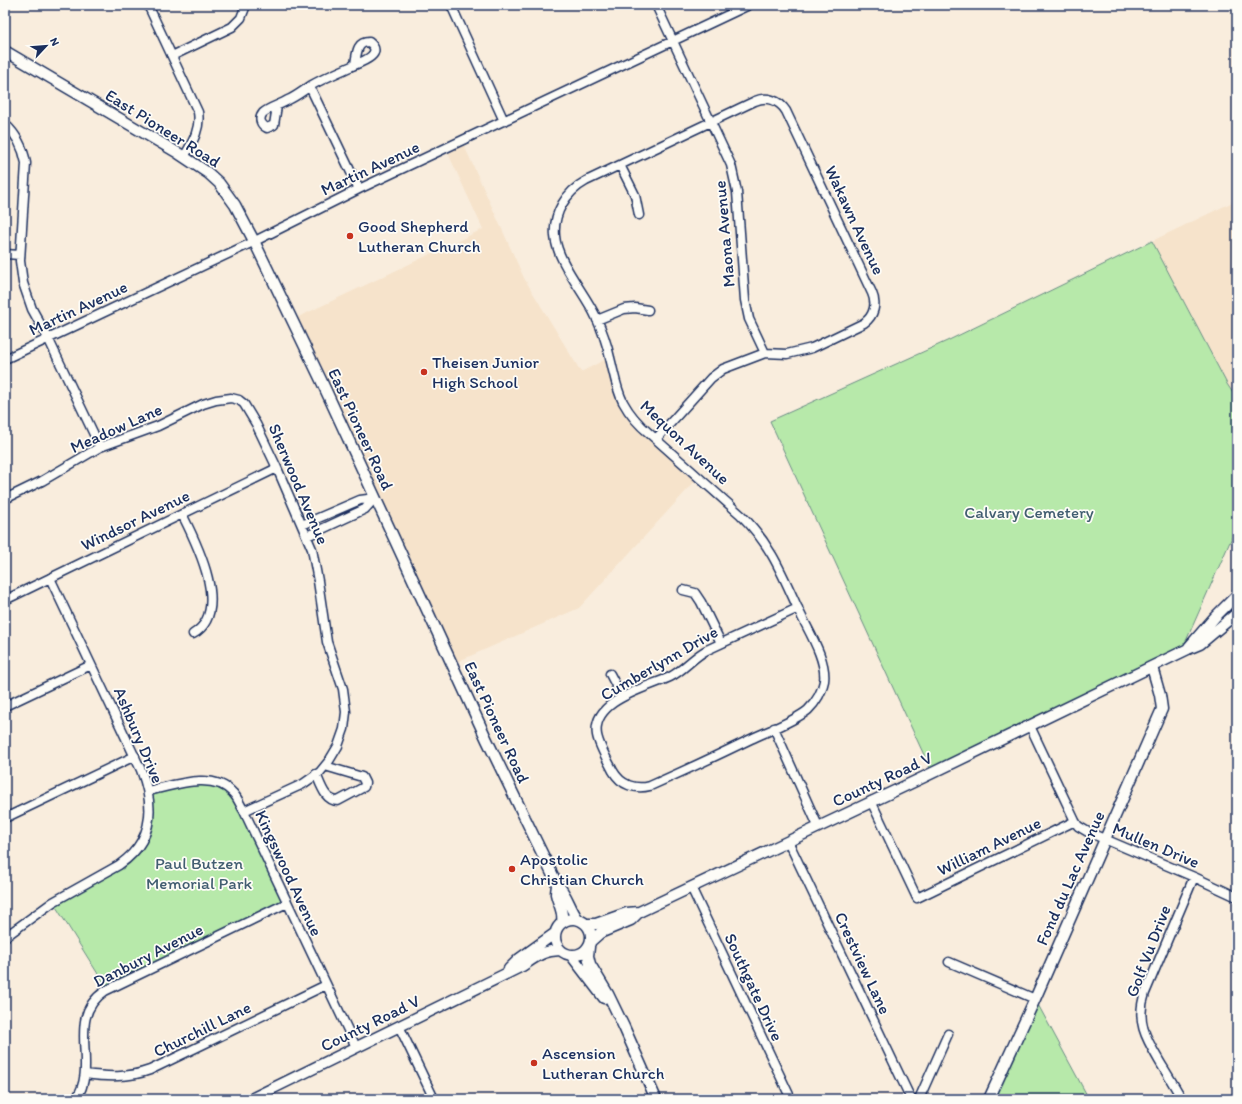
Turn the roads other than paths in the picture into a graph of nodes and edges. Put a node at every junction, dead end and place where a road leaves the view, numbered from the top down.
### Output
1 (148, 5) edge
2 (246, 5) edge
3 (451, 5) edge
4 (656, 5) edge
5 (749, 5) edge
6 (673, 41) junction
7 (5, 51) edge
8 (172, 56) junction
9 (356, 64) dead end
10 (310, 87) junction
11 (277, 106) dead end
12 (504, 120) junction
13 (712, 122) junction
14 (5, 124) edge
15 (184, 157) junction
16 (620, 165) junction
17 (359, 189) junction
18 (639, 216) dead end
19 (254, 241) junction
20 (5, 254) edge
21 (20, 254) junction
22 (648, 310) dead end
23 (597, 320) junction
24 (48, 338) junction
25 (765, 353) junction
26 (5, 359) edge
27 (176, 417) joint
28 (656, 439) junction
29 (100, 447) junction
30 (277, 468) junction
31 (375, 498) junction
32 (5, 499) edge
33 (182, 514) junction
34 (302, 525) junction
35 (307, 536) junction
36 (50, 578) junction
37 (683, 590) dead end
38 (1237, 595) edge
39 (5, 600) edge
40 (798, 608) junction
41 (1237, 613) edge
42 (193, 634) dead end
43 (721, 644) junction
44 (1188, 649) junction
45 (91, 665) junction
46 (1152, 667) junction
47 (610, 674) dead end
48 (622, 697) junction
49 (5, 706) edge
50 (1030, 726) junction
51 (774, 728) junction
52 (135, 756) junction
53 (325, 766) junction
54 (316, 774) junction
55 (148, 791) junction
56 (871, 802) junction
57 (244, 811) junction
58 (5, 818) edge
59 (1075, 821) junction
60 (818, 826) junction
61 (1105, 839) junction
62 (788, 841) junction
63 (1194, 877) junction
64 (557, 884) junction
65 (691, 887) junction
66 (1237, 897) edge
67 (287, 903) junction
68 (639, 912) junction
69 (577, 918) junction
70 (562, 922) junction
71 (587, 924) junction
72 (554, 934) junction
73 (5, 937) edge
74 (590, 944) junction
75 (560, 950) junction
76 (571, 955) junction
77 (949, 962) dead end
78 (504, 974) junction
79 (326, 985) junction
80 (1035, 999) junction
81 (399, 1026) junction
82 (624, 1028) junction
83 (948, 1034) dead end
84 (356, 1048) junction
85 (85, 1074) junction
86 (76, 1099) edge
87 (251, 1099) edge
88 (434, 1099) edge
89 (656, 1099) edge
90 (790, 1099) edge
91 (911, 1099) edge
92 (919, 1099) edge
93 (989, 1099) edge
94 (1182, 1099) edge

1 - 8 street
2 - 8 street
3 - 12 street
4 - 6 street, Maona Avenue
5 - 6 street, Martin Avenue
6 - 12 street, Martin Avenue
6 - 13 street, Maona Avenue
7 - 15 main road, East Pioneer Road
8 - 15 street
9 - 10 street
10 - 11 street
10 - 17 street
12 - 17 street, Martin Avenue
13 - 16 street, Mequon Avenue
13 - 25 street, Maona Avenue
13 - 25 street, Wakawn Avenue
14 - 21 street
15 - 19 main road, East Pioneer Road
16 - 18 street
16 - 23 street, Mequon Avenue
17 - 19 street, Martin Avenue
19 - 24 street, Martin Avenue
19 - 31 main road, East Pioneer Road
20 - 21 street
21 - 24 street
22 - 23 street
23 - 28 street, Mequon Avenue
24 - 26 street, Martin Avenue
24 - 29 street
25 - 28 street
27 - 29 street, Meadow Lane
27 - 30 street, Sherwood Avenue
28 - 40 street, Mequon Avenue
29 - 32 street, Meadow Lane
30 - 33 street, Windsor Avenue
30 - 34 street, Sherwood Avenue
31 - 34 street
31 - 35 street
31 - 64 main road, East Pioneer Road
33 - 36 street, Windsor Avenue
33 - 42 street
34 - 35 street, Sherwood Avenue
35 - 53 street, Sherwood Avenue
36 - 39 street, Windsor Avenue
36 - 45 street, Ashbury Drive
37 - 43 street
38 - 44 main road
40 - 43 street, Cumberlynn Drive
40 - 51 street, Mequon Avenue
41 - 44 main road
43 - 48 street, Cumberlynn Drive
44 - 46 main road, County Road V
45 - 49 street
45 - 52 street, Ashbury Drive
46 - 50 main road, County Road V
46 - 61 main road, Fond du Lac Avenue
47 - 48 street
48 - 51 street, Cumberlynn Drive
50 - 56 main road, County Road V
50 - 59 street, Mullen Drive
51 - 60 street
52 - 55 street, Ashbury Drive
52 - 58 street
53 - 54 street, Sherwood Avenue
53 - 54 street
54 - 57 street, Sherwood Avenue
55 - 57 street, Kingswood Avenue
55 - 73 street, Ashbury Drive
56 - 59 street, William Avenue
56 - 60 main road, County Road V
57 - 67 street, Kingswood Avenue
59 - 61 street, Mullen Drive
60 - 62 main road, County Road V
61 - 63 street, Mullen Drive
61 - 80 main road, Fond du Lac Avenue
62 - 65 main road, County Road V
62 - 91 street, Crestview Lane
63 - 66 street, Mullen Drive
63 - 94 street, Golf Vu Drive
64 - 69 main road
64 - 70 main road, East Pioneer Road
65 - 68 main road, County Road V
65 - 90 street, Southgate Drive
67 - 79 street, Kingswood Avenue
67 - 85 street, Danbury Avenue
68 - 71 main road
68 - 74 main road, County Road V
69 - 70 main road
69 - 71 main road
70 - 72 main road
71 - 74 main road
72 - 75 main road
72 - 78 main road, County Road V
74 - 76 main road
74 - 82 main road
75 - 76 main road
75 - 78 main road, County Road V
76 - 82 main road
77 - 80 street
78 - 81 main road, County Road V
79 - 84 street, Kingswood Avenue
79 - 85 street, Churchill Lane
80 - 93 main road, Fond du Lac Avenue
81 - 84 main road, County Road V
81 - 88 street
82 - 89 main road
83 - 92 street
84 - 87 main road, County Road V
85 - 86 street, Danbury Avenue

